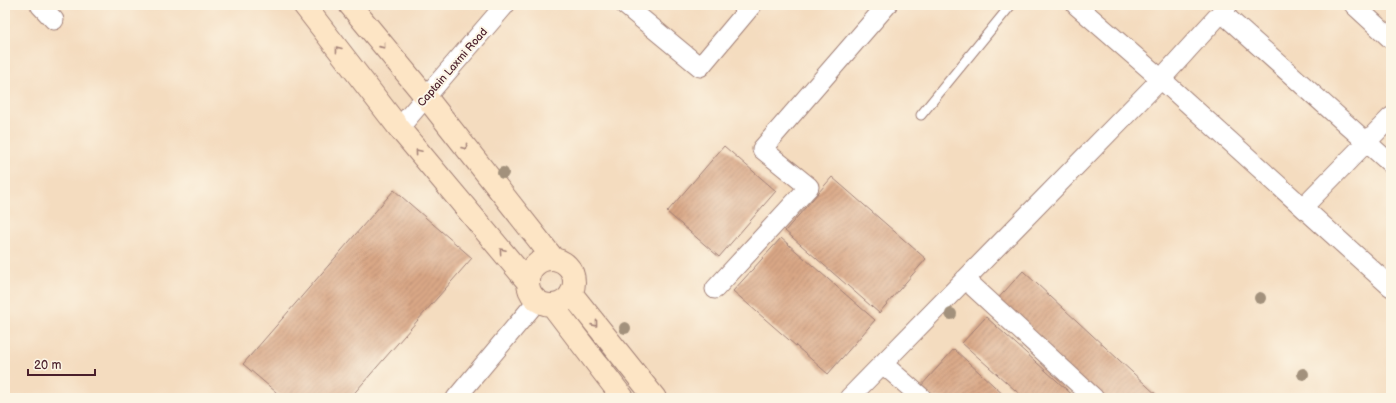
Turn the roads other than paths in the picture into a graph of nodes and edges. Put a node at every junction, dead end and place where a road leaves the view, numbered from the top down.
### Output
1 (40, 5) edge
2 (304, 5) edge
3 (350, 5) edge
4 (505, 5) edge
5 (625, 5) edge
6 (752, 5) edge
7 (887, 5) edge
8 (1011, 5) edge
9 (1076, 5) edge
10 (1354, 5) edge
11 (1225, 9) edge
12 (54, 20) dead end
13 (1391, 39) edge
14 (1161, 79) junction
15 (426, 97) junction
16 (920, 115) dead end
17 (1391, 117) edge
18 (399, 128) junction
19 (1366, 141) junction
20 (1391, 164) edge
21 (1303, 207) junction
22 (553, 258) junction
23 (965, 279) junction
24 (527, 281) junction
25 (1391, 286) edge
26 (715, 289) dead end
27 (571, 293) junction
28 (544, 303) junction
29 (883, 364) junction
30 (456, 398) edge
31 (623, 398) edge
32 (655, 398) edge
33 (849, 398) edge
34 (922, 398) edge
35 (1094, 398) edge

1 - 12 street
18 -> 2 street
3 -> 15 street
4 - 15 street, Captain Laxmi Road
5 - 6 street
7 - 26 street
8 - 16 lane
9 - 14 street
10 - 13 street
11 - 14 street
11 - 19 street
14 - 21 street
14 - 23 street
15 - 18 street, Captain Laxmi Road
15 -> 22 street
17 - 19 street
24 -> 18 street
19 - 20 street
19 - 21 street
21 - 25 street
22 - 24 street
22 - 27 street
23 - 29 street
23 - 35 street
24 - 28 street
27 - 28 street
27 -> 32 street
28 - 30 street
28 - 31 street
29 - 33 street
29 - 34 street

